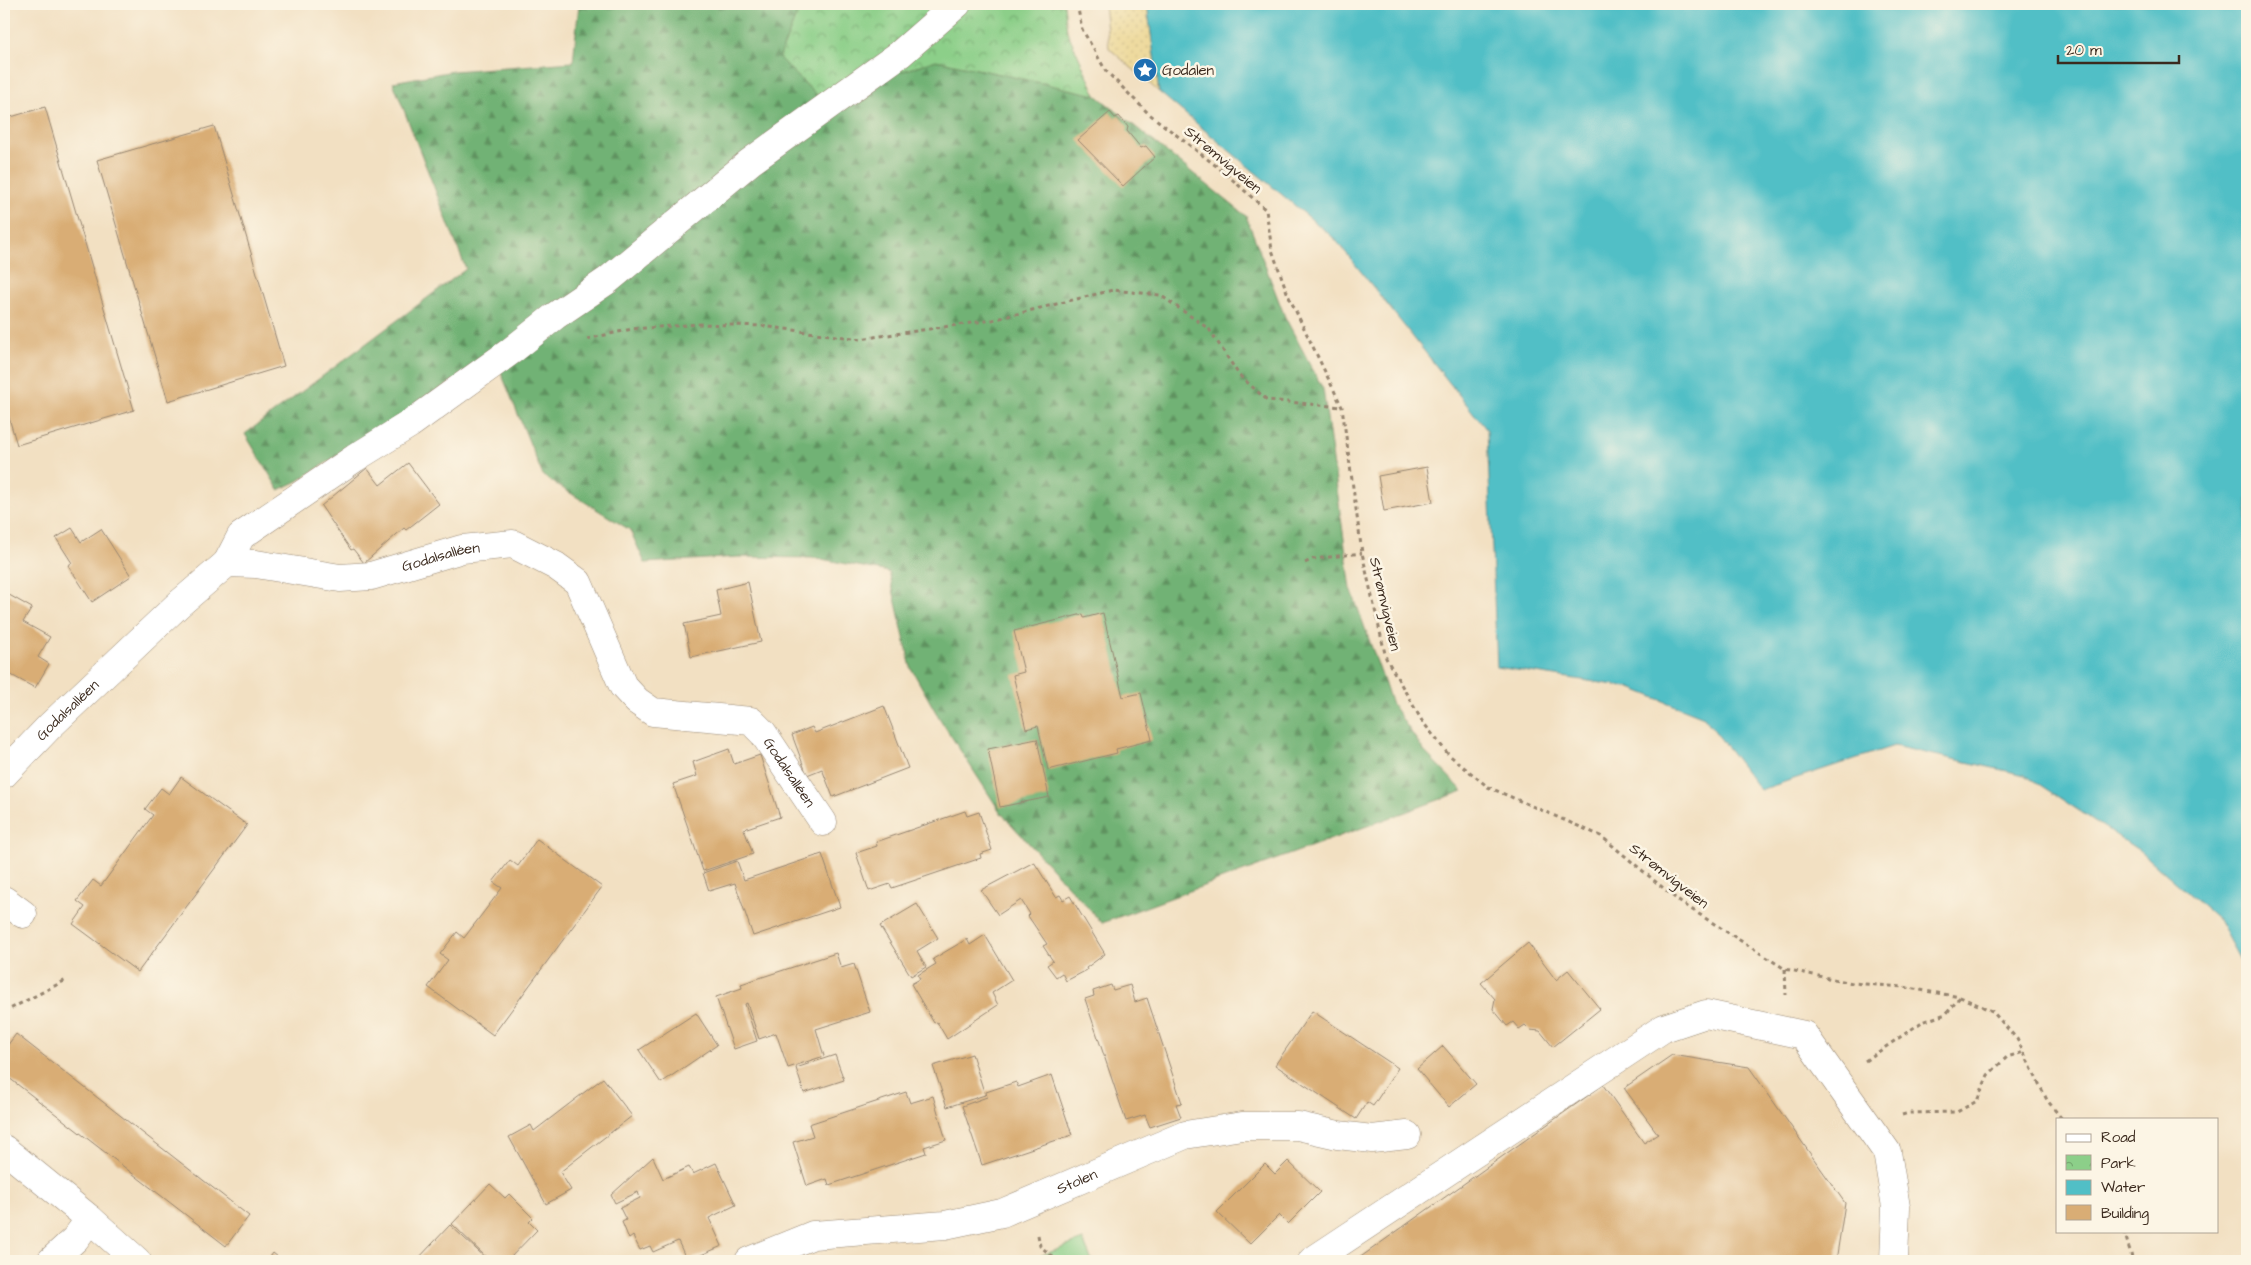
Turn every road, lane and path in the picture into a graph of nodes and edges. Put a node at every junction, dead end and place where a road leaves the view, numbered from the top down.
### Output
1 (956, 4) edge
2 (1077, 4) edge
3 (579, 340) dead end
4 (1342, 407) junction
5 (1362, 553) junction
6 (227, 563) junction
7 (1305, 563) dead end
8 (4, 774) edge
9 (823, 822) dead end
10 (68, 979) dead end
11 (1960, 997) junction
12 (4, 1012) edge
13 (2024, 1052) junction
14 (1837, 1081) junction
15 (2061, 1118) edge
16 (1874, 1134) junction
17 (1407, 1135) dead end
18 (4, 1149) edge
19 (90, 1219) junction
20 (2124, 1232) edge
21 (1894, 1249) edge
22 (51, 1261) edge
23 (136, 1261) edge
24 (749, 1261) edge
25 (1312, 1261) edge
26 (1874, 1261) edge
27 (2133, 1261) edge

1 - 6 street
2 - 4 path, Strømvigveien
3 - 4 path
4 - 5 path, Strømvigveien
5 - 7 path
5 - 11 path, Strømvigveien
6 - 8 street, Godalsalléen
6 - 9 street, Godalsalléen
10 - 12 path
11 - 13 path, Strømvigveien
11 - 14 path
13 - 15 path, Strømvigveien
13 - 16 path
14 - 16 street
14 - 25 street
16 - 21 street
17 - 24 street, Stolen
18 - 19 street
19 - 22 street
19 - 23 street
20 - 27 path
21 - 26 street

